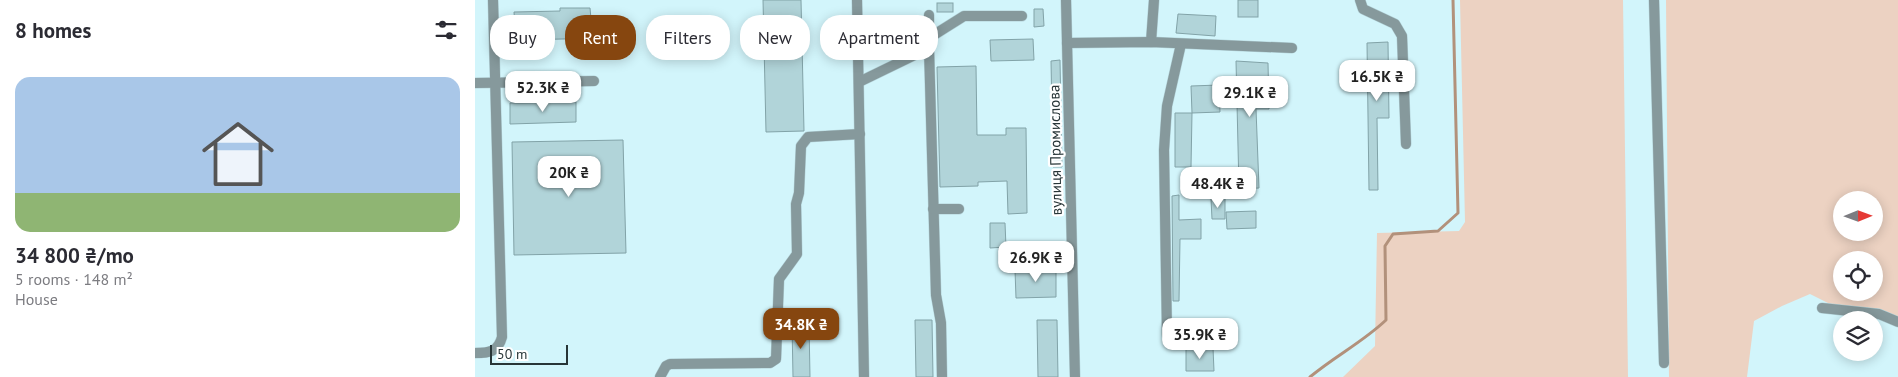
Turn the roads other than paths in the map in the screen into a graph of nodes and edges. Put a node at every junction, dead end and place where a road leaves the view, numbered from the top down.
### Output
1 (493, 0) edge
2 (857, 0) edge
3 (1067, 0) edge
4 (1154, 0) edge
5 (1360, 0) edge
6 (1655, 0) edge
7 (1023, 16) dead end
8 (938, 36) edge
9 (1151, 42) junction
10 (1067, 43) junction
11 (1181, 44) junction
12 (1291, 48) dead end
13 (898, 60) edge
14 (929, 60) edge
15 (594, 81) dead end
16 (495, 82) junction
17 (859, 82) junction
18 (475, 83) edge
19 (860, 134) junction
20 (1406, 144) dead end
21 (933, 209) junction
22 (959, 209) dead end
23 (1822, 308) dead end
24 (1898, 322) edge
25 (1167, 334) dead end
26 (475, 353) edge
27 (1664, 362) dead end
28 (660, 377) edge
29 (864, 377) edge
30 (942, 377) edge
31 (1075, 377) edge

1 - 16 street
2 - 17 street
3 - 10 street, вулиця Промислова
4 - 9 street
5 - 20 street
6 - 27 street
7 - 8 street
9 - 10 street
9 - 11 street
10 - 31 street, вулиця Промислова
11 - 12 street
11 - 25 street
13 - 17 street
14 - 21 street
15 - 16 street
16 - 18 street
16 - 26 street
17 - 19 street
19 - 28 street
19 - 29 street
21 - 22 street
21 - 30 street
23 - 24 street

